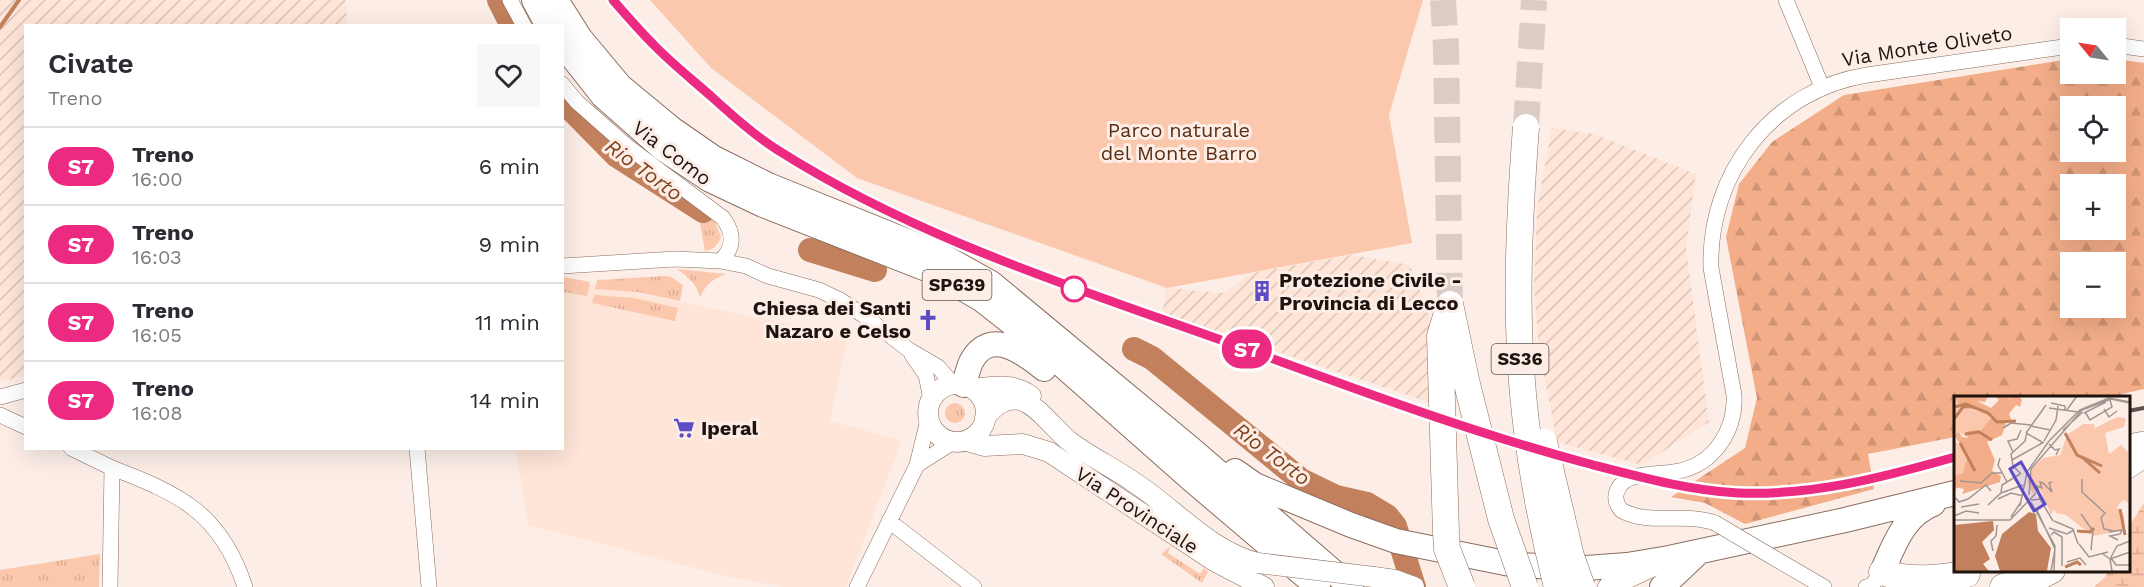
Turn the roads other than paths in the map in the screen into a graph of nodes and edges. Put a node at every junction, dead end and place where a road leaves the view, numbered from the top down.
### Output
1 (510, 0) edge
2 (534, 0) edge
3 (556, 0) edge
4 (1786, 0) edge
5 (523, 24) edge
6 (547, 24) edge
7 (564, 47) edge
8 (2060, 47) edge
9 (2126, 47) edge
10 (2144, 49) edge
11 (564, 86) edge
12 (1822, 87) junction
13 (1526, 127) tunnel mouth
14 (720, 261) junction
15 (564, 266) edge
16 (1518, 286) junction
17 (909, 350) junction
18 (964, 386) junction
19 (24, 391) edge
20 (0, 397) edge
21 (931, 399) junction
22 (0, 415) edge
23 (1045, 418) junction
24 (928, 420) junction
25 (984, 421) junction
26 (24, 426) edge
27 (960, 441) junction
28 (2144, 442) edge
29 (1007, 444) junction
30 (2129, 445) edge
31 (1190, 448) junction
32 (75, 450) edge
33 (417, 450) edge
34 (2144, 457) edge
35 (917, 465) junction
36 (2129, 467) edge
37 (112, 468) junction
38 (1192, 480) junction
39 (1954, 483) edge
40 (1954, 495) edge
41 (1954, 495) edge
42 (889, 521) junction
43 (1767, 536) junction
44 (1699, 552) junction
45 (1669, 558) junction
46 (1973, 572) edge
47 (2048, 572) edge
48 (1874, 579) edge
49 (1409, 585) edge
50 (110, 587) edge
51 (245, 587) edge
52 (429, 587) edge
53 (857, 587) edge
54 (974, 587) edge
55 (1264, 587) edge
56 (1318, 587) edge
57 (1351, 587) edge
58 (1462, 587) edge
59 (1525, 587) edge
60 (1557, 587) edge
61 (1582, 587) edge
62 (1608, 587) edge
63 (1662, 587) edge
64 (1824, 587) edge
65 (1916, 587) edge
66 (2003, 587) edge

1 - 5 street
2 - 6 main road
3 - 31 main road, SP639
4 - 12 street
7 - 38 main road, SP639
8 - 12 street, Via Monte Oliveto
9 - 10 street
11 - 14 street, Via Como
12 - 64 street, Via Monte Oliveto, bridge
13 - 16 highway, SS36, bridge
14 - 15 street
14 - 17 street
16 - 60 highway, SS36, bridge
16 - 61 highway, SS36, bridge
17 - 18 street
17 - 21 street
18 - 21 street
18 - 23 street
18 - 25 street
18 - 38 main road
19 - 20 street
21 - 24 street
22 - 26 street
23 - 25 street
23 - 49 street, bridge
24 - 27 street
24 - 35 street
25 - 27 street
25 - 29 street
27 - 29 street, Via Provinciale
27 - 35 street
28 - 30 main road
29 - 55 street, Via Provinciale
31 - 45 main road
31 - 57 main road, SP639
32 - 37 street
33 - 52 street
34 - 36 main road
35 - 42 street
37 - 50 street
37 - 51 street
38 - 56 main road, SP639
39 - 43 main road
40 - 43 main road
41 - 48 main road
42 - 53 street
42 - 54 street
43 - 44 main road
44 - 45 main road
44 - 63 main road
45 - 62 street
46 - 48 highway
46 - 65 highway
47 - 66 highway
58 - 59 highway, SS36, bridge

